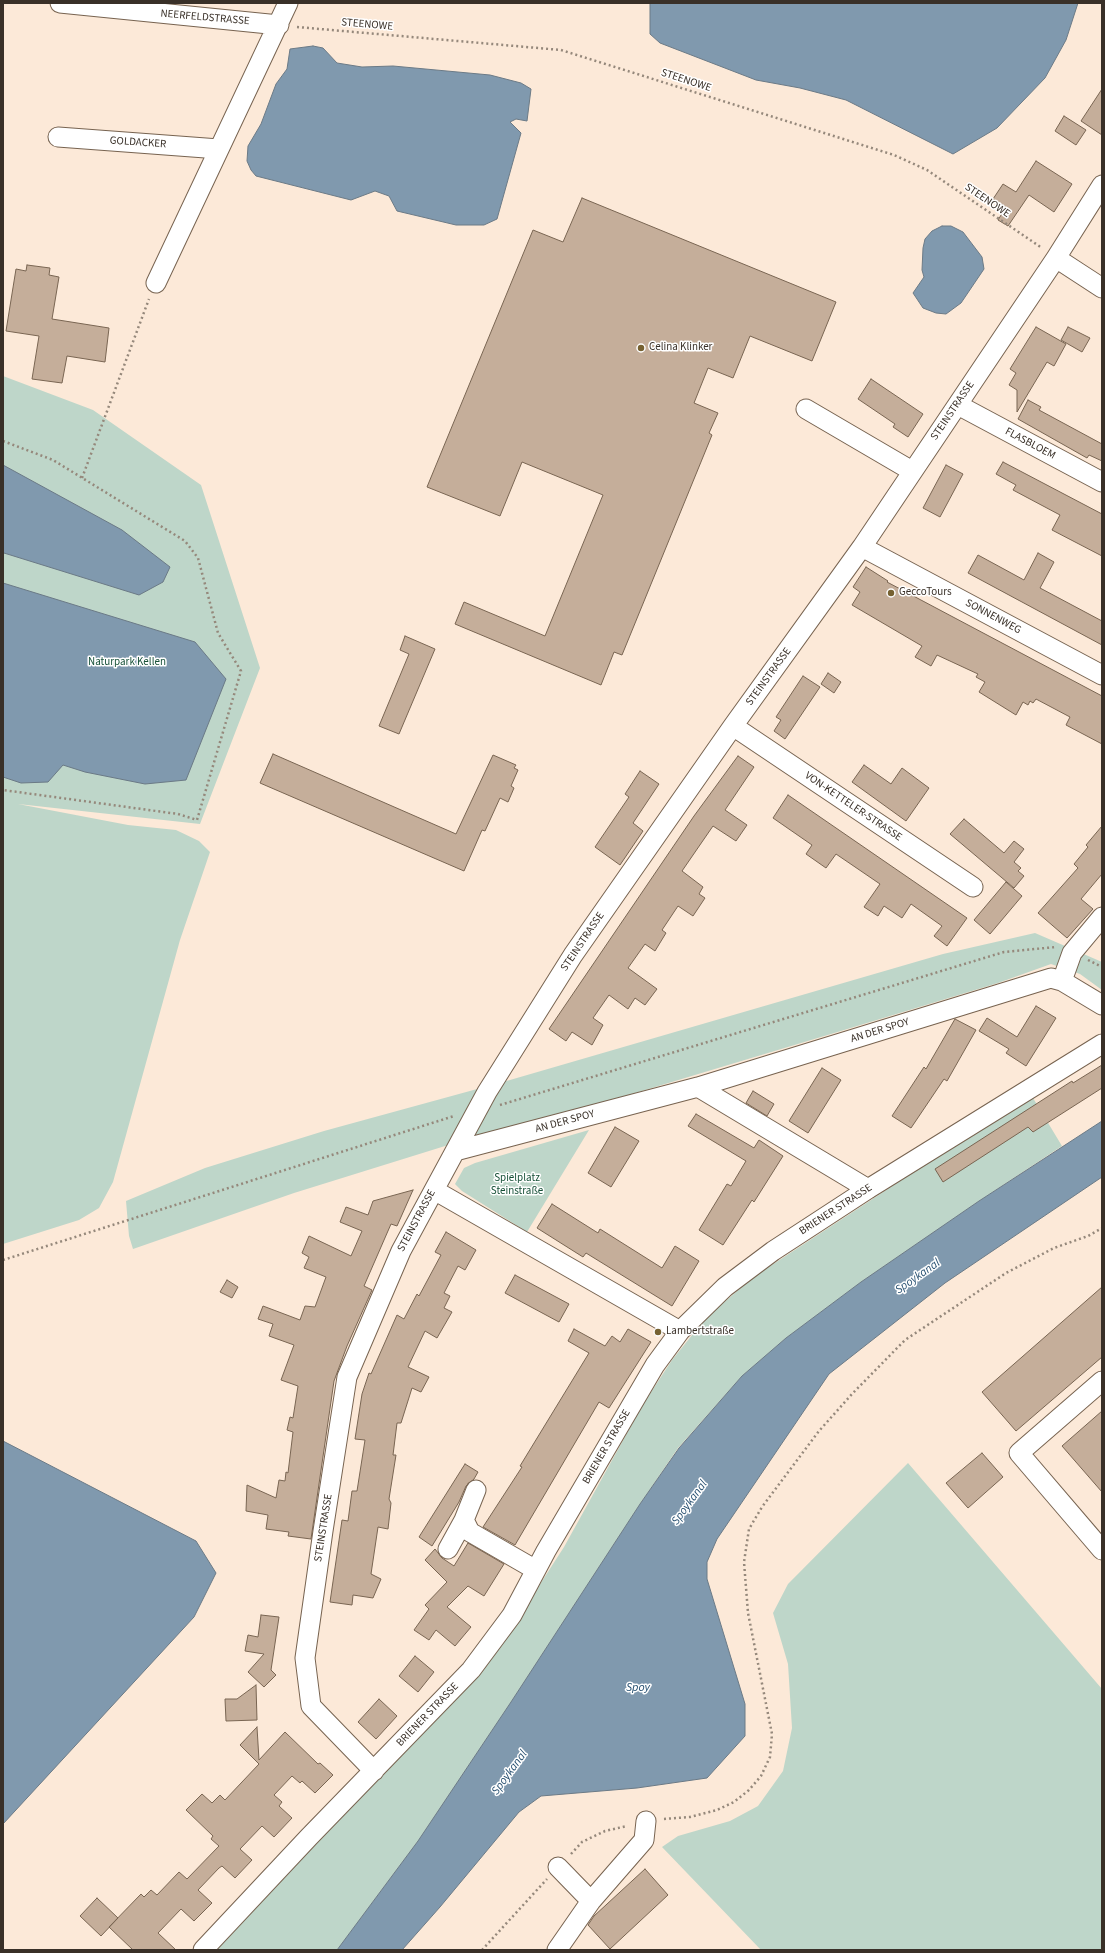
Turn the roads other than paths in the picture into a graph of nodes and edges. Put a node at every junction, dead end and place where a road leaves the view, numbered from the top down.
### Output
1 (60, 3) edge
2 (288, 3) edge
3 (279, 25) junction
4 (58, 137) dead end
5 (219, 150) junction
6 (1102, 185) edge
7 (1056, 258) junction
8 (156, 283) road end
9 (1102, 288) edge
10 (958, 405) junction
11 (806, 409) dead end
12 (912, 471) junction
13 (1102, 482) edge
14 (862, 547) junction
15 (1102, 675) edge
16 (733, 726) junction
17 (973, 887) dead end
18 (1102, 917) edge
19 (1062, 981) junction
20 (1102, 1006) edge
21 (1102, 1044) edge
22 (698, 1087) junction
23 (455, 1151) junction
24 (868, 1189) junction
25 (434, 1190) junction
26 (680, 1331) junction
27 (1102, 1381) edge
28 (476, 1490) dead end
29 (464, 1520) junction
30 (448, 1549) dead end
31 (1102, 1550) edge
32 (536, 1570) junction
33 (374, 1771) junction
34 (646, 1821) road end
35 (558, 1867) road end
36 (591, 1901) junction
37 (203, 1950) edge
38 (557, 1950) edge

1 - 3 street, NEERFELDSTRASSE
2 - 3 street
3 - 5 street
4 - 5 street, GOLDACKER
5 - 8 street
6 - 7 street, STEINSTRASSE
7 - 9 street
7 - 10 street, STEINSTRASSE
10 - 12 street, STEINSTRASSE
10 - 13 street, FLASBLOEM
11 - 12 street
12 - 14 street, STEINSTRASSE
14 - 15 street, SONNENWEG
14 - 16 street, STEINSTRASSE
16 - 17 street, VON-KETTELER-STRASSE
16 - 23 street, STEINSTRASSE
18 - 19 street
19 - 20 street, AN DER SPOY
19 - 22 street, AN DER SPOY
21 - 24 street, BRIENER STRASSE
22 - 23 street, AN DER SPOY
22 - 24 street
23 - 25 street, STEINSTRASSE
24 - 26 street, BRIENER STRASSE
25 - 26 street
25 - 33 street, STEINSTRASSE
26 - 32 street, BRIENER STRASSE
27 - 31 street
28 - 29 street
29 - 30 street
29 - 32 street
32 - 33 street, BRIENER STRASSE
33 - 37 street, BRIENER STRASSE
34 - 36 street
35 - 36 street
36 - 38 street

